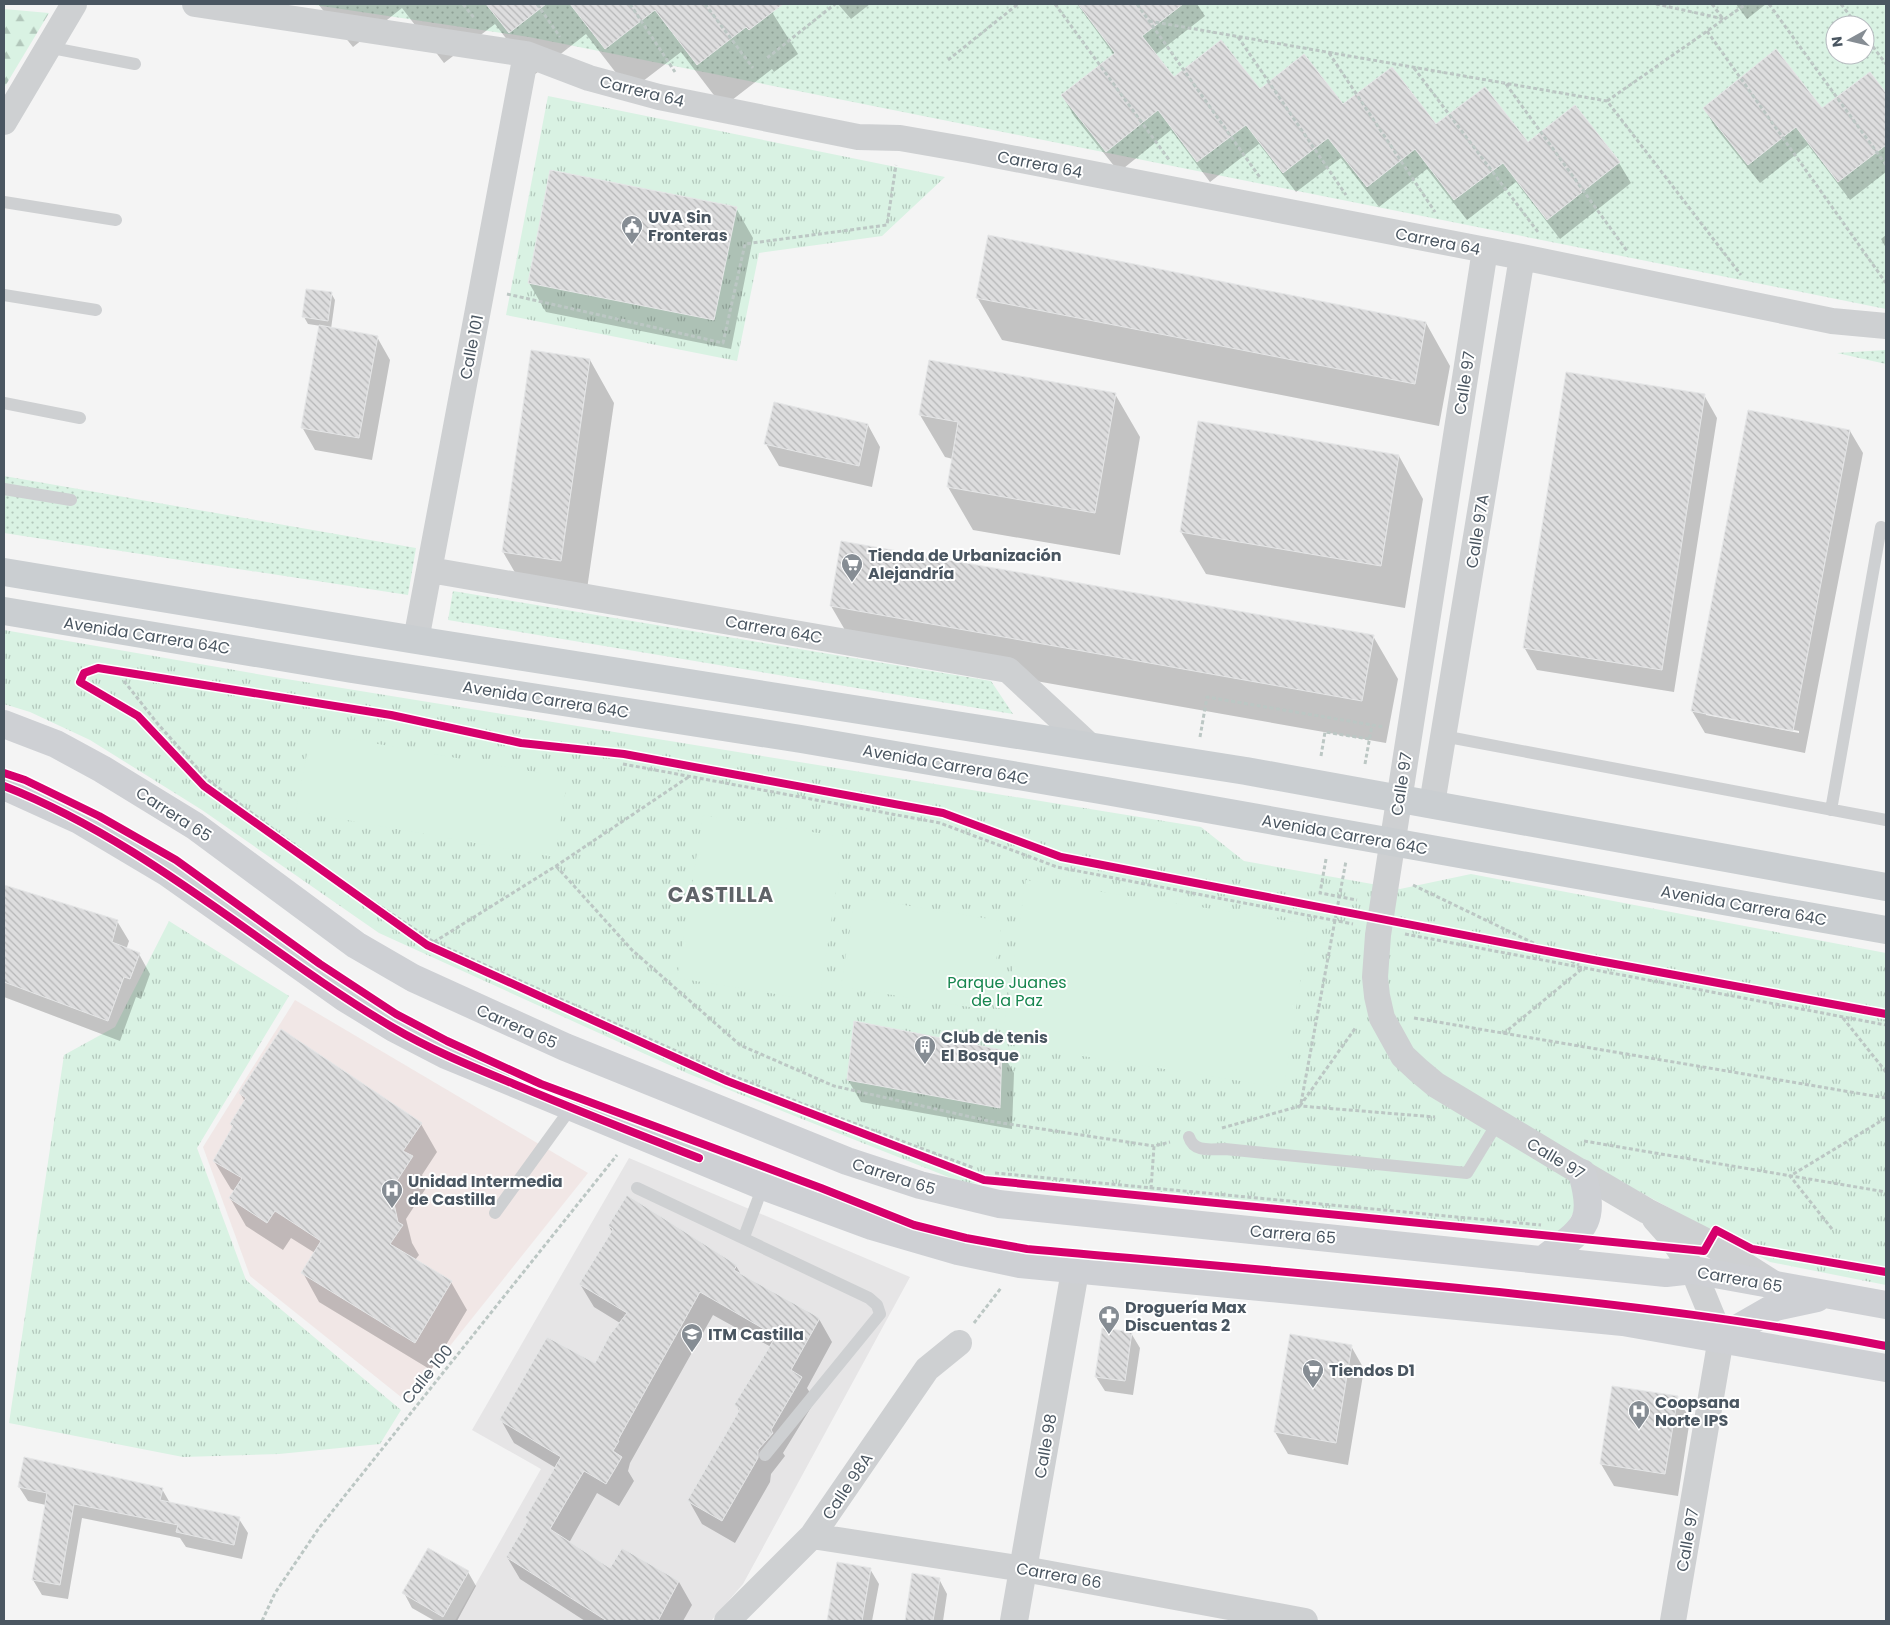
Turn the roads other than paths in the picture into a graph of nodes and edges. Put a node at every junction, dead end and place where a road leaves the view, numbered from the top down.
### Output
1 (74, 4) edge
2 (195, 4) edge
3 (46, 47) junction
4 (526, 54) junction
5 (135, 64) dead end
6 (4, 122) edge
7 (4, 202) edge
8 (116, 220) dead end
9 (1485, 250) junction
10 (1522, 257) junction
11 (4, 295) edge
12 (96, 310) dead end
13 (1886, 326) edge
14 (4, 403) edge
15 (80, 418) dead end
16 (4, 489) edge
17 (71, 500) dead end
18 (1881, 527) dead end
19 (430, 570) junction
20 (4, 572) edge
21 (4, 611) edge
22 (416, 640) junction
23 (4, 724) edge
24 (1443, 736) junction
25 (1090, 746) junction
26 (4, 786) edge
27 (1432, 804) junction
28 (1831, 810) junction
29 (1886, 820) edge
30 (1886, 887) edge
31 (1886, 930) edge
32 (571, 1108) junction
33 (1498, 1122) junction
34 (1189, 1137) dead end
35 (1582, 1173) junction
36 (763, 1186) junction
37 (637, 1188) dead end
38 (1647, 1211) junction
39 (494, 1213) dead end
40 (744, 1237) junction
41 (1544, 1259) junction
42 (1693, 1270) junction
43 (1075, 1271) junction
44 (1778, 1286) junction
45 (1834, 1296) junction
46 (1886, 1305) edge
47 (1721, 1338) junction
48 (958, 1343) road end
49 (1886, 1368) edge
50 (765, 1455) dead end
51 (812, 1536) junction
52 (1024, 1569) junction
53 (726, 1621) edge
54 (1014, 1621) edge
55 (1305, 1621) edge
56 (1673, 1621) edge

1 - 3 street
2 - 4 street, Carrera 64
3 - 5 lane
3 - 6 street
4 - 9 street, Carrera 64
4 - 19 street, Calle 101
7 - 8 lane
9 - 10 street, Carrera 64
9 - 33 street, Calle 97
10 - 13 street, Carrera 64
10 - 24 street, Calle 97A
11 - 12 lane
14 - 15 lane
16 - 17 lane
18 - 28 lane
19 - 22 street, Calle 101
19 - 25 street, Carrera 64C
20 - 22 main road
21 - 31 main road, Avenida Carrera 64C
22 - 25 main road
23 - 41 main road, Carrera 65
24 - 27 street, Calle 97A
24 - 28 lane
25 - 27 main road
26 - 32 main road
27 - 30 main road
28 - 29 lane
32 - 36 main road
32 - 39 lane
33 - 34 lane
33 - 35 street, Calle 97
35 - 38 street, Calle 97
35 - 41 main road
36 - 40 lane
36 - 43 main road
37 - 40 lane
38 - 42 street, Calle 97
38 - 44 street, Calle 97
40 - 50 lane
41 - 42 main road, Carrera 65
42 - 44 main road, Carrera 65
42 - 47 street, Calle 97
43 - 47 main road
43 - 52 street, Calle 98
44 - 45 main road, Carrera 65
45 - 46 main road, Carrera 65
45 - 47 main road
47 - 49 main road
47 - 56 street, Calle 97
48 - 51 street, Calle 98A
51 - 52 street, Carrera 66
51 - 53 street, Calle 98A
52 - 54 street, Calle 98
52 - 55 street, Carrera 66

